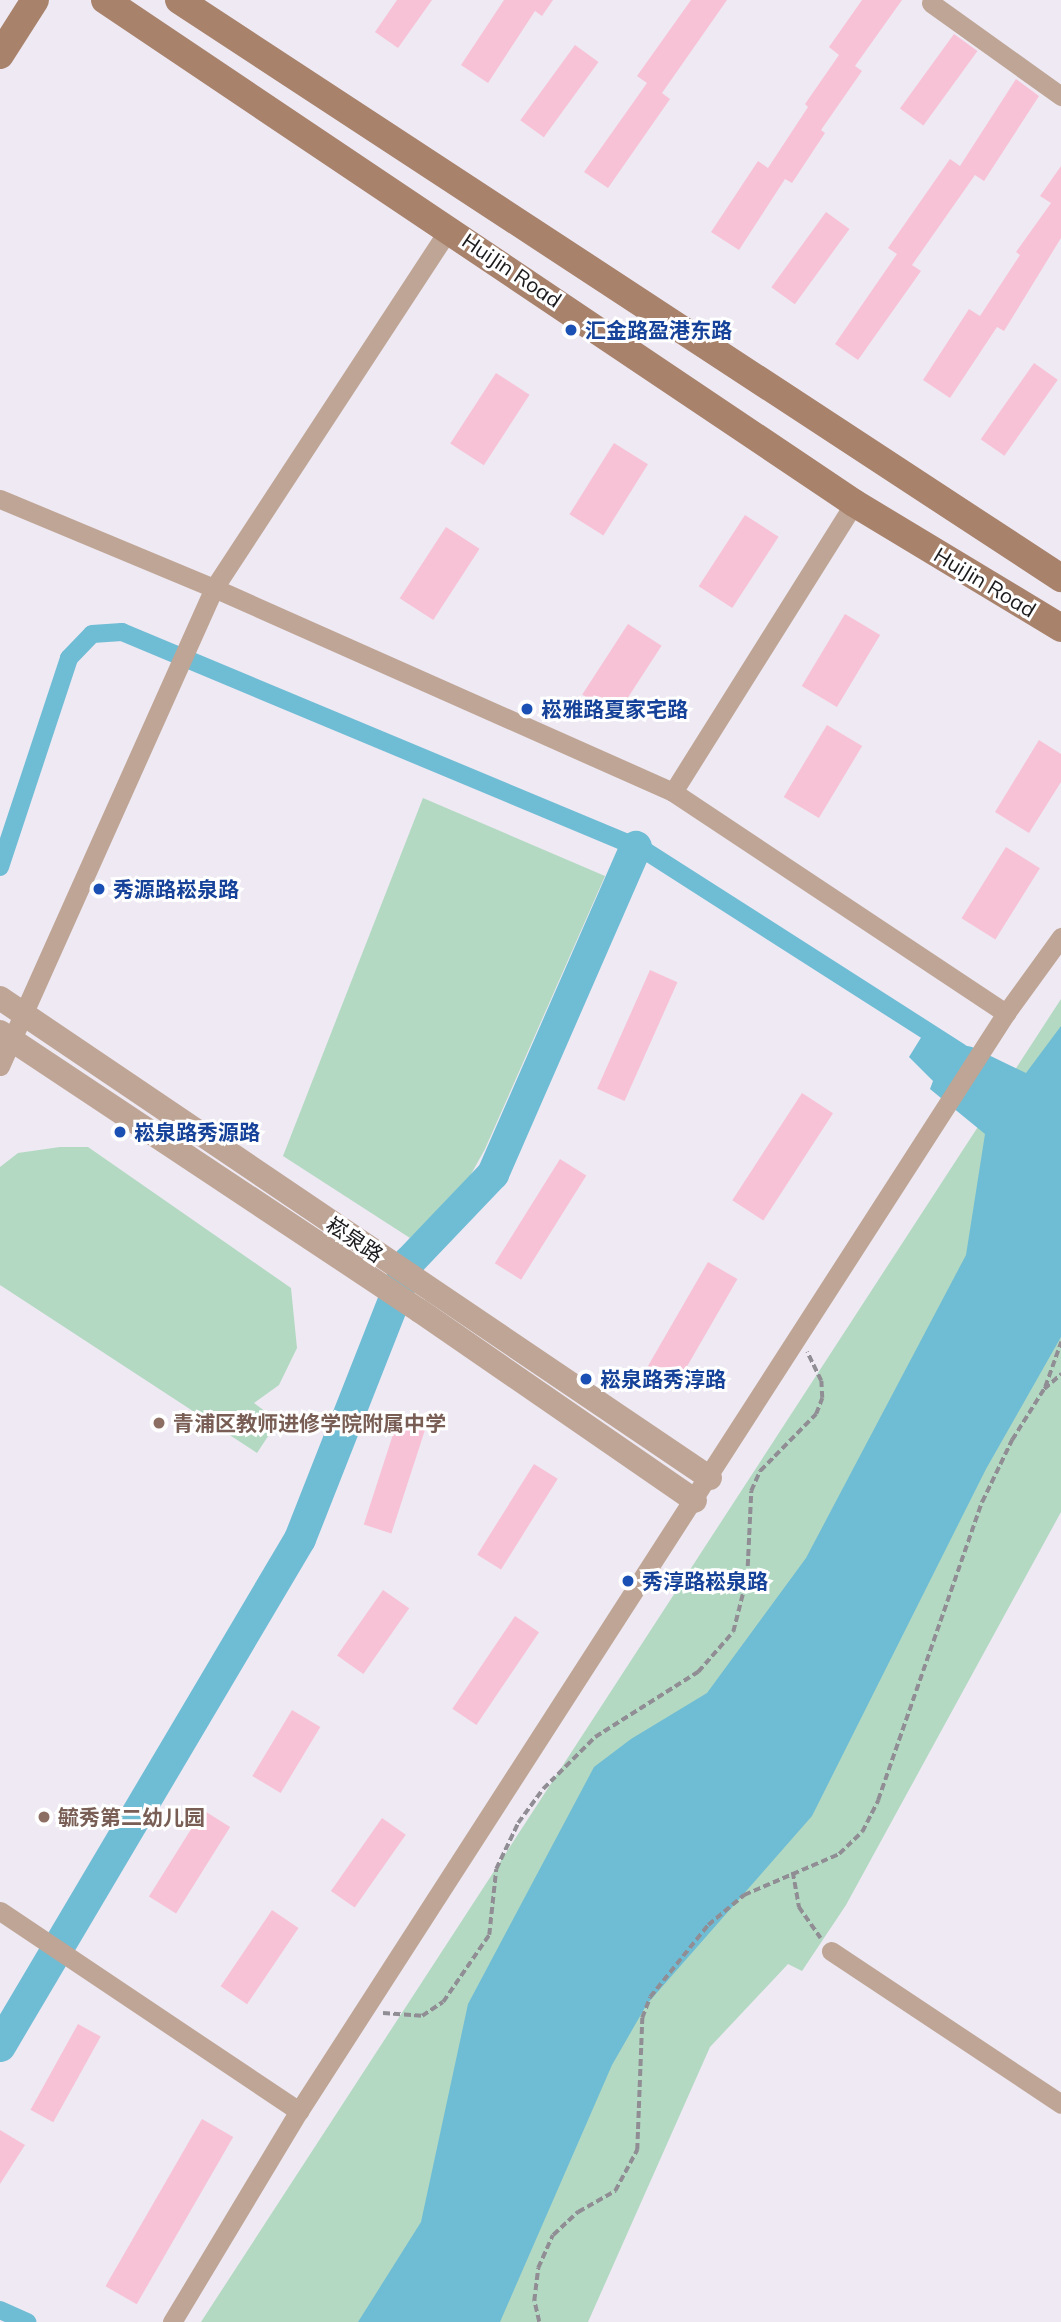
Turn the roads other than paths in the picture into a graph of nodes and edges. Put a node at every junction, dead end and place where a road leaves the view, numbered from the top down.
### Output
1 (35, 0) edge
2 (105, 0) edge
3 (179, 0) edge
4 (930, 2) edge
5 (0, 55) edge
6 (1061, 96) edge
7 (450, 228) junction
8 (0, 499) edge
9 (854, 503) junction
10 (1061, 578) edge
11 (214, 587) junction
12 (1061, 628) edge
13 (673, 792) junction
14 (1061, 937) edge
15 (0, 998) edge
16 (22, 1013) junction
17 (1006, 1013) junction
18 (6, 1036) edge
19 (0, 1066) edge
20 (379, 1270) junction
21 (424, 1299) junction
22 (710, 1478) junction
23 (695, 1501) junction
24 (0, 1911) edge
25 (831, 1951) road end
26 (1061, 2104) edge
27 (299, 2111) junction
28 (172, 2322) edge

1 - 5 main road
2 - 7 main road, HuiJin Road
3 - 10 main road, HuiJin Road
4 - 6 street
7 - 9 main road, HuiJin Road
7 - 11 street
8 - 11 street
9 - 12 main road, HuiJin Road
9 - 13 street
11 - 13 street
11 - 16 street
13 - 17 street
14 - 17 street
15 - 16 street, 崧泉路
16 - 18 street
16 - 20 street, 崧泉路
17 - 22 street
18 - 19 street
18 - 20 street, 崧泉路
20 - 21 street, 崧泉路
21 - 22 street, 崧泉路
21 - 23 street, 崧泉路
22 - 23 street
23 - 27 street
24 - 27 street
25 - 26 street
27 - 28 street

